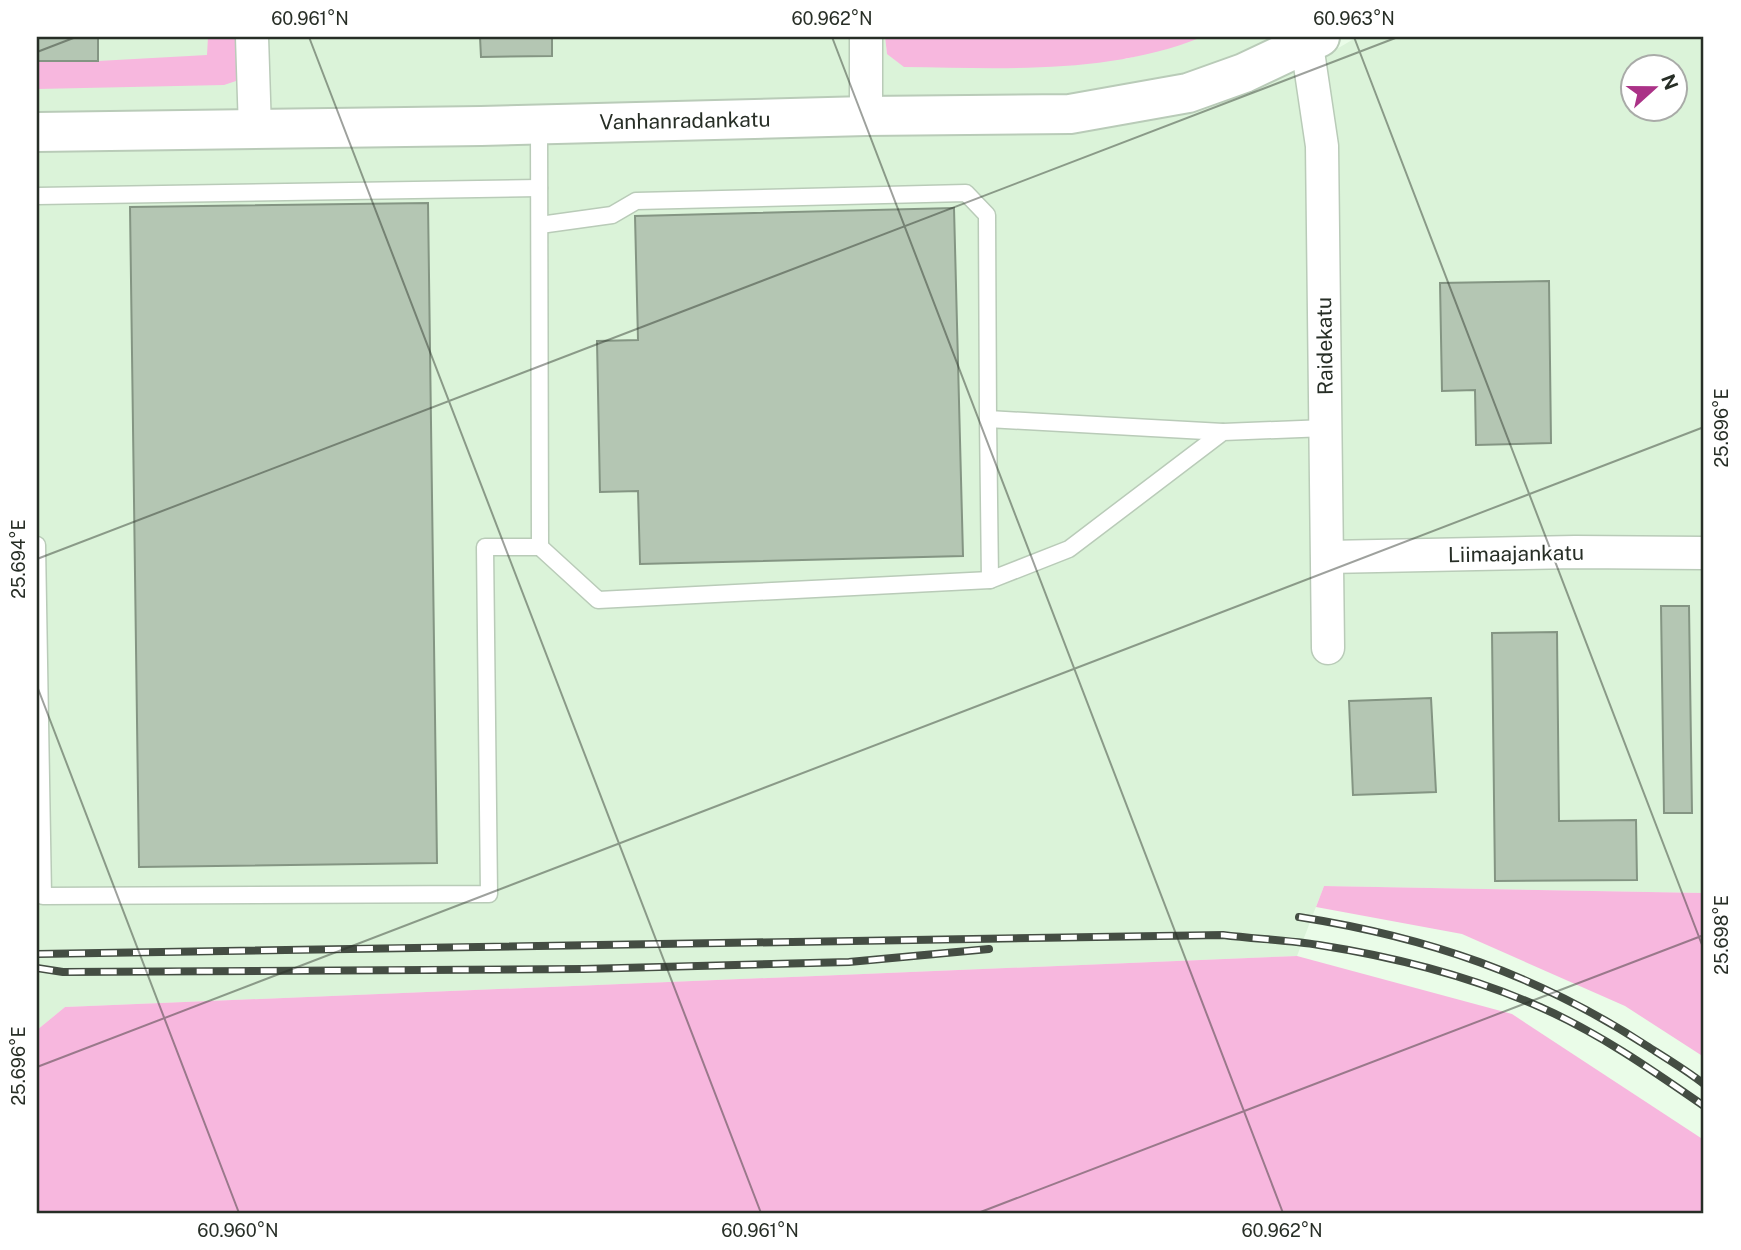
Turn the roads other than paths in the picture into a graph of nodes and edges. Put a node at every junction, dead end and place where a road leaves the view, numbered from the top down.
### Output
1 (252, 37) edge
2 (866, 37) edge
3 (1313, 41) edge
4 (866, 116) junction
5 (540, 125) junction
6 (255, 130) junction
7 (37, 132) edge
8 (539, 188) junction
9 (37, 196) edge
10 (540, 225) junction
11 (988, 419) junction
12 (1326, 428) junction
13 (1223, 432) junction
14 (37, 545) edge
15 (540, 547) junction
16 (1704, 553) edge
17 (1328, 557) junction
18 (990, 580) junction
19 (1328, 648) dead end

1 - 6 street
2 - 4 street
3 - 4 street, Vanhanradankatu
3 - 12 street, Raidekatu
4 - 5 street, Vanhanradankatu
5 - 6 street, Vanhanradankatu
5 - 8 lane
6 - 7 street, Vanhanradankatu
8 - 9 lane
8 - 10 lane
10 - 11 lane
10 - 15 lane
11 - 13 lane
11 - 18 lane
12 - 13 lane
12 - 17 street, Raidekatu
13 - 18 lane
14 - 15 lane
15 - 18 lane
16 - 17 street, Liimaajankatu
17 - 19 street, Raidekatu

